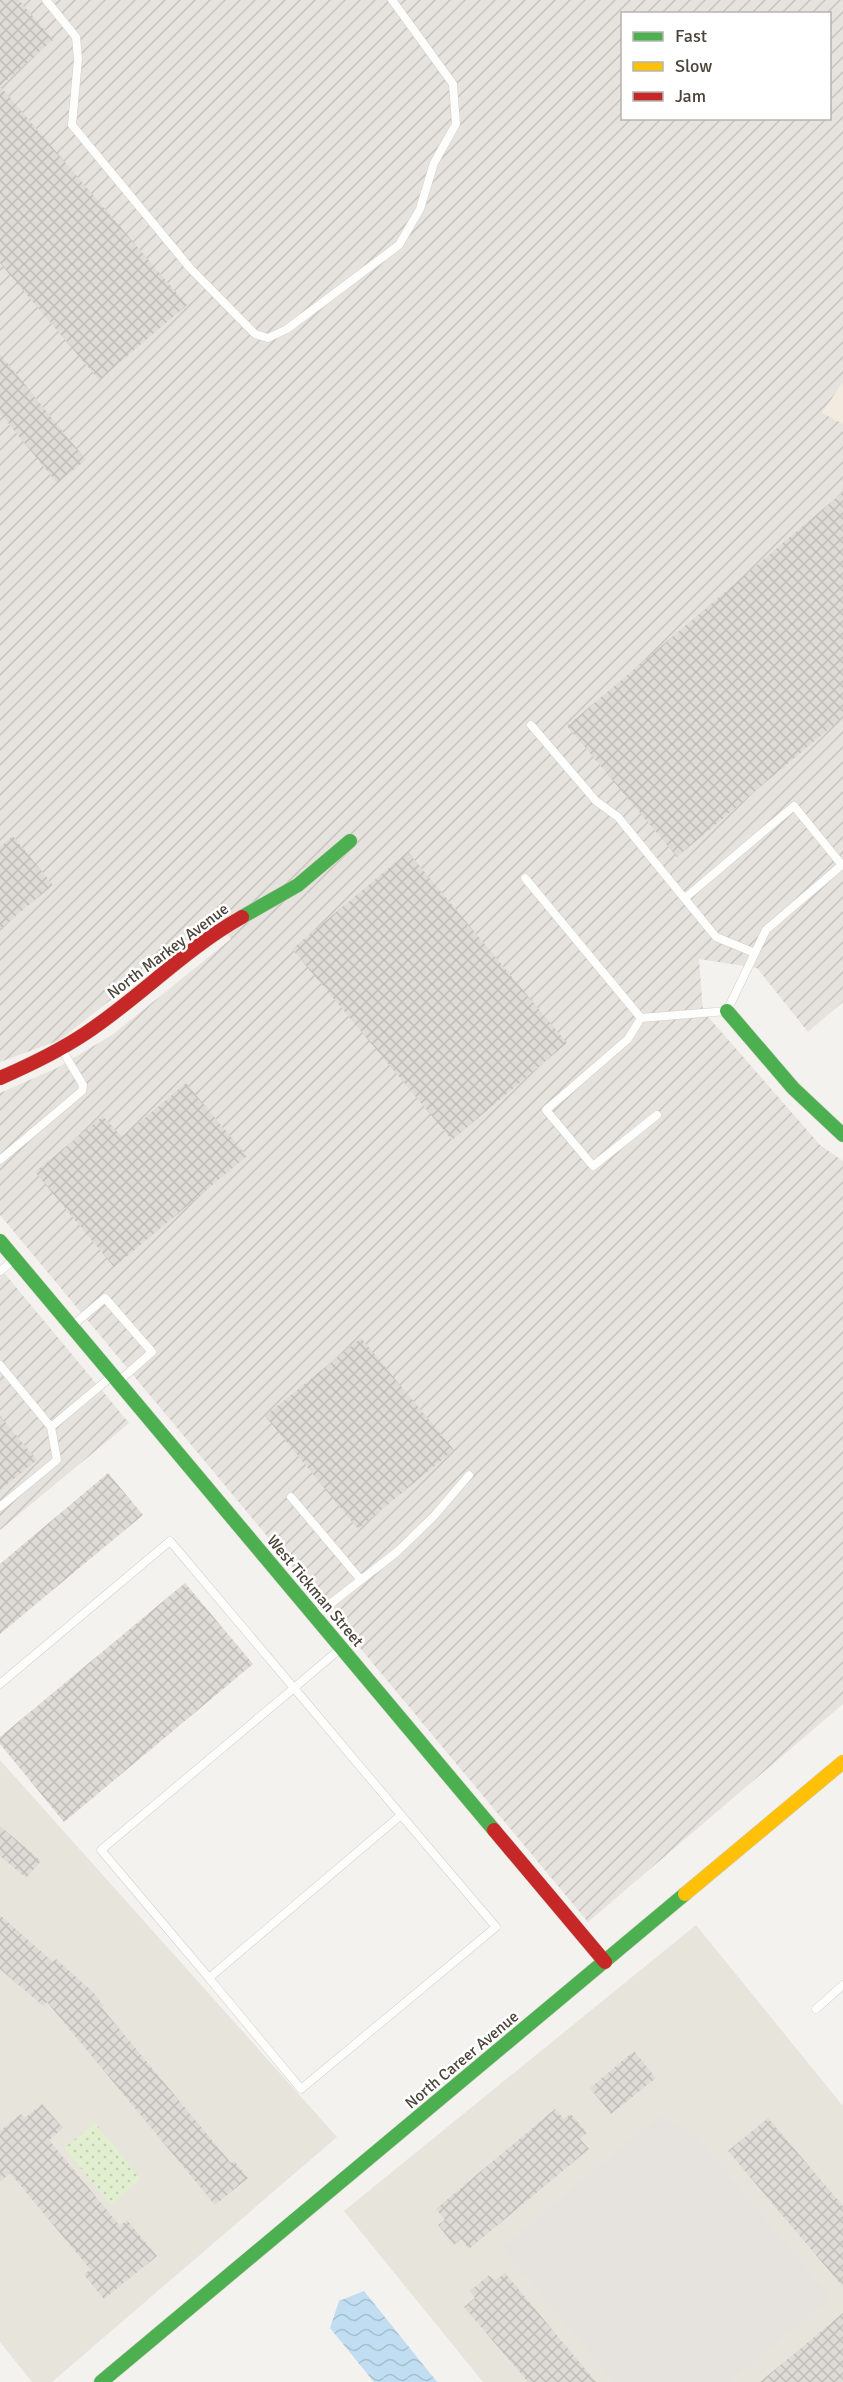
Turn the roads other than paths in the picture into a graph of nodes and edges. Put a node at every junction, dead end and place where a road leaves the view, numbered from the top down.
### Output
1 (46, 0) edge
2 (392, 0) edge
3 (531, 725) dead end
4 (350, 841) dead end
5 (843, 864) edge
6 (525, 878) dead end
7 (685, 898) junction
8 (755, 953) junction
9 (727, 1011) junction
10 (641, 1018) junction
11 (62, 1048) junction
12 (0, 1078) edge
13 (657, 1115) dead end
14 (843, 1135) edge
15 (0, 1160) edge
16 (0, 1242) edge
17 (15, 1259) junction
18 (0, 1271) edge
19 (71, 1327) junction
20 (0, 1365) edge
21 (115, 1379) junction
22 (51, 1426) junction
23 (469, 1475) dead end
24 (291, 1497) dead end
25 (0, 1507) edge
26 (361, 1580) junction
27 (315, 1616) junction
28 (341, 1648) junction
29 (0, 1684) edge
30 (294, 1688) junction
31 (843, 1762) edge
32 (401, 1815) junction
33 (606, 1962) junction
34 (209, 1978) junction
35 (843, 1985) edge
36 (816, 2009) dead end
37 (101, 2382) edge

1 - 2 lane
3 - 7 lane
4 - 11 street, North Markey Avenue
5 - 7 lane
5 - 8 lane
6 - 10 lane
7 - 8 lane
8 - 9 lane
9 - 10 lane
9 - 14 street
10 - 13 lane
11 - 12 street, North Markey Avenue
11 - 15 lane
16 - 17 street, West Tickman Street
17 - 18 lane
17 - 19 street, West Tickman Street
19 - 21 street, West Tickman Street
19 - 21 lane
20 - 22 lane
21 - 22 lane
21 - 27 street, West Tickman Street
22 - 25 lane
23 - 26 lane
24 - 26 lane
26 - 27 lane
27 - 28 street, West Tickman Street
28 - 30 lane
28 - 33 street, West Tickman Street
29 - 30 lane
30 - 32 lane
30 - 34 lane
31 - 33 street, North Career Avenue
32 - 34 lane
32 - 34 lane
33 - 37 street, North Career Avenue
35 - 36 lane

